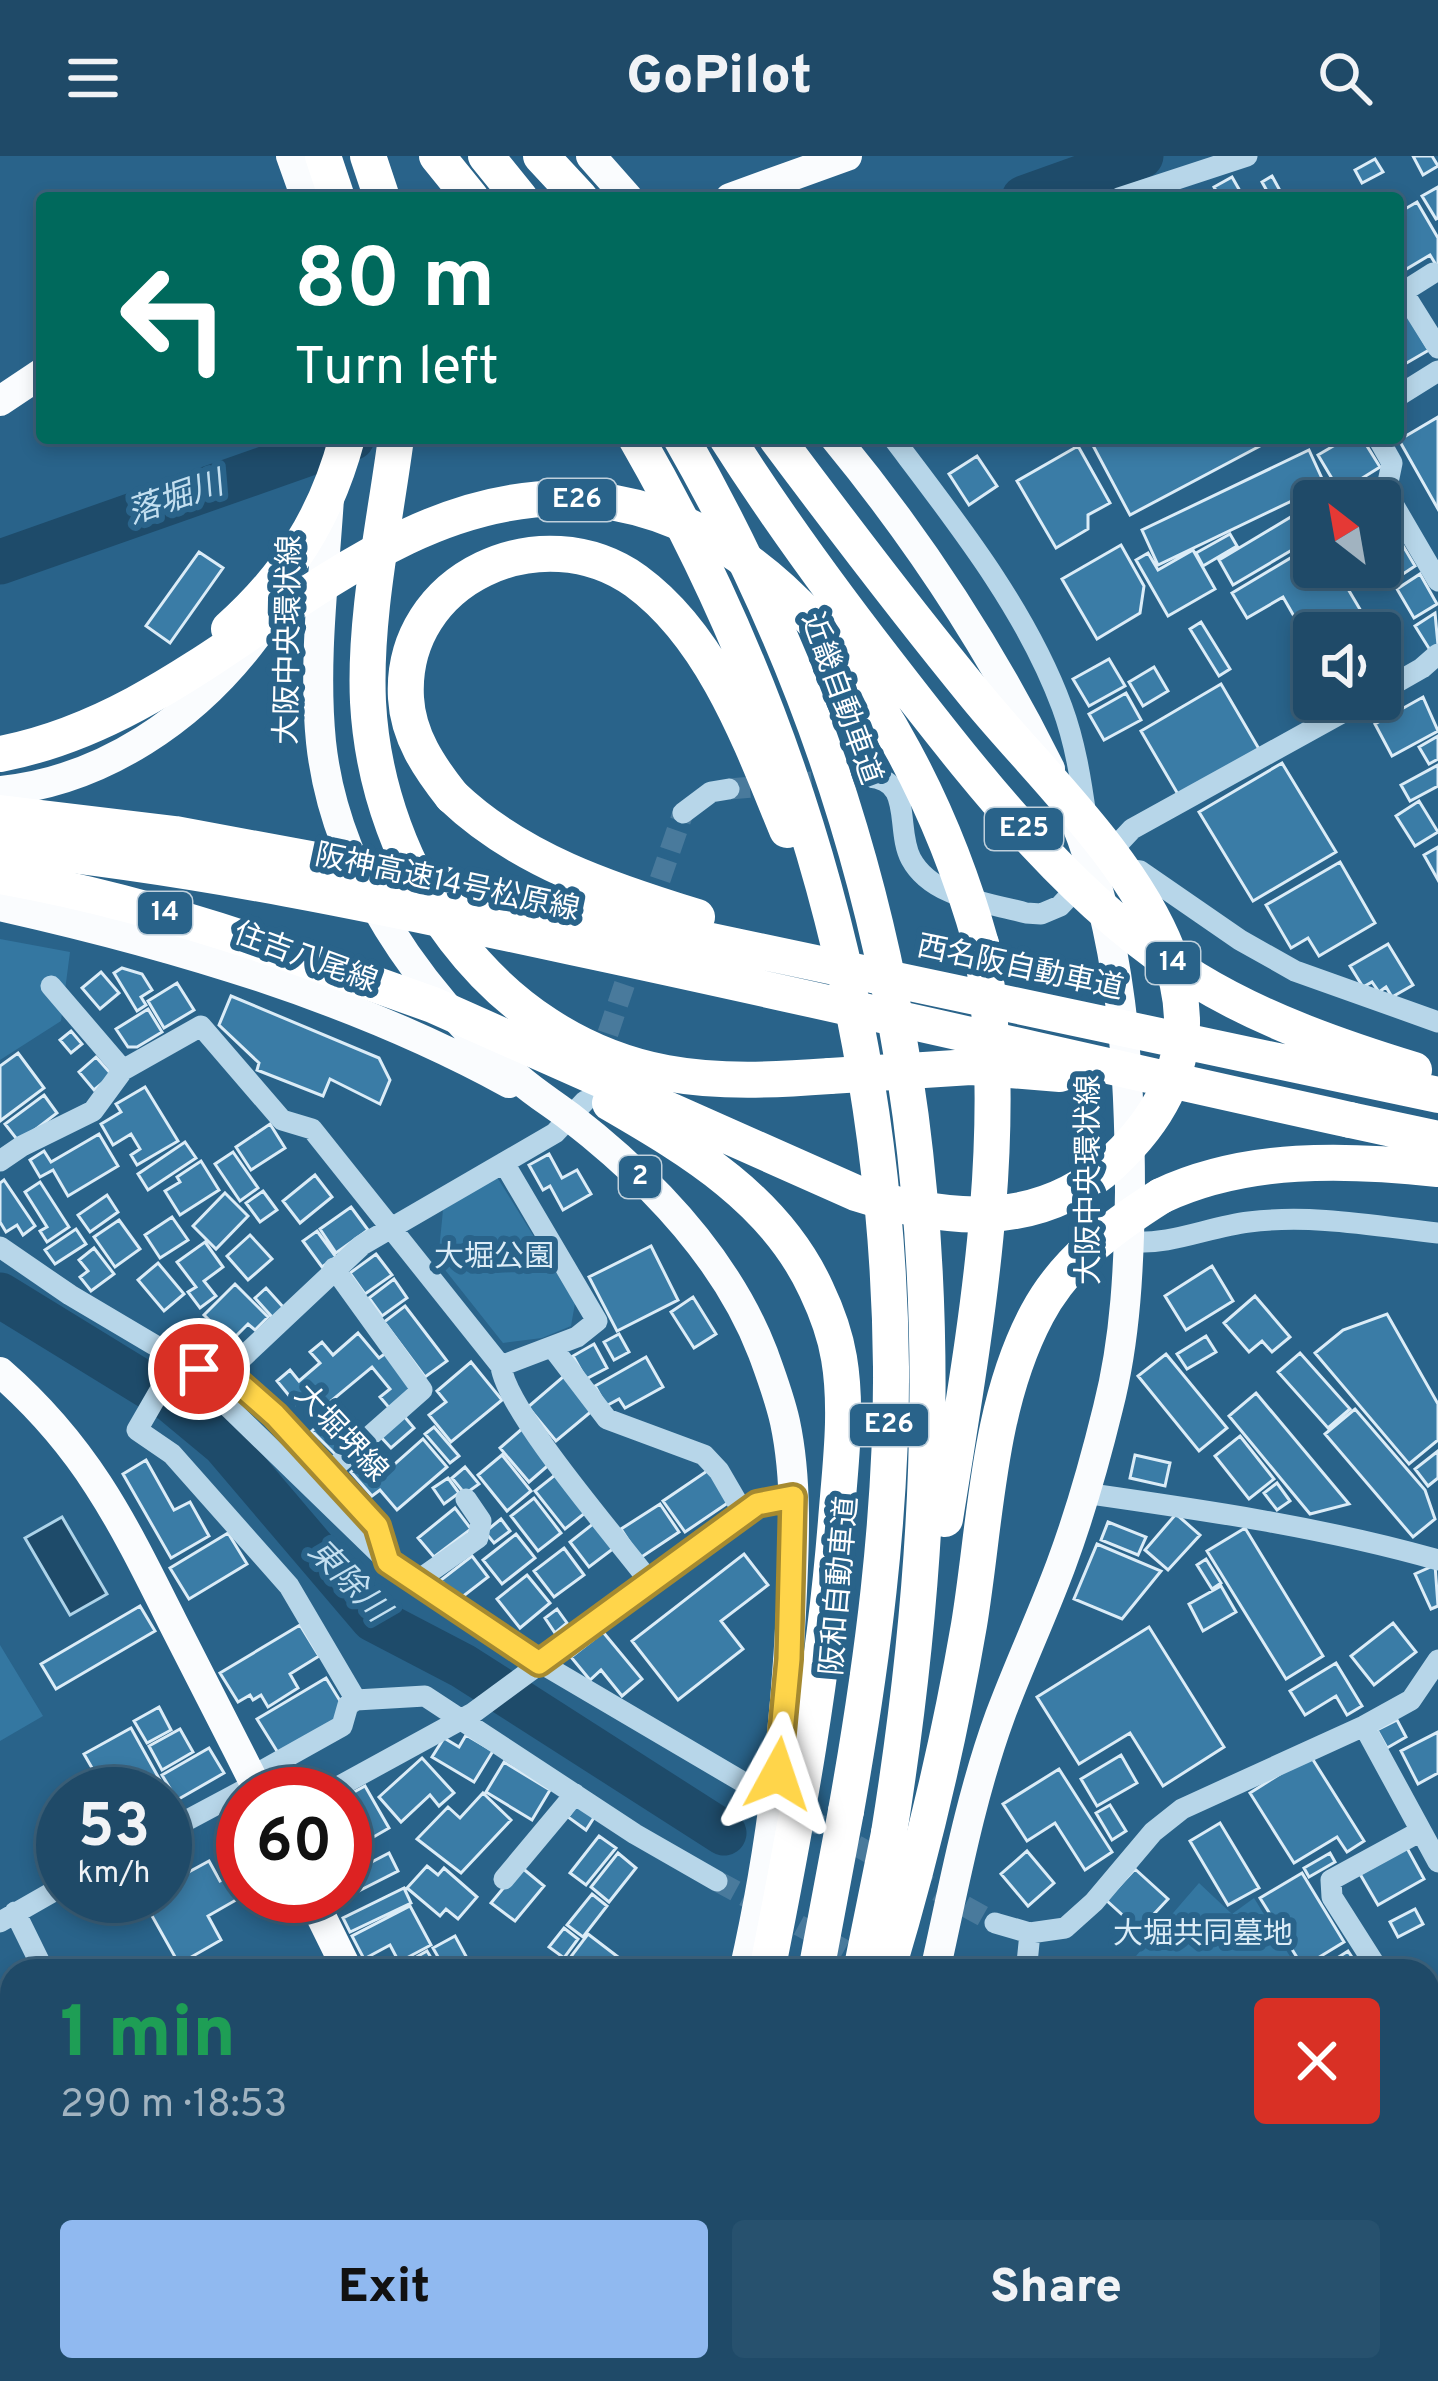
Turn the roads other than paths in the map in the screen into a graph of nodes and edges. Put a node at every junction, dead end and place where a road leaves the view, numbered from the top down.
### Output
1 (291, 156) edge
2 (323, 156) edge
3 (368, 156) edge
4 (437, 156) edge
5 (486, 156) edge
6 (538, 156) edge
7 (591, 156) edge
8 (847, 156) edge
9 (1246, 156) edge
10 (304, 192) edge
11 (335, 192) edge
12 (380, 192) edge
13 (466, 192) edge
14 (515, 192) edge
15 (560, 192) edge
16 (574, 192) edge
17 (623, 192) edge
18 (747, 192) edge
19 (1137, 192) edge
20 (1433, 274) dead end
21 (1404, 291) edge
22 (1404, 294) edge
23 (1438, 348) edge
24 (1438, 371) edge
25 (36, 377) edge
26 (1404, 393) edge
27 (0, 401) edge
28 (337, 444) edge
29 (395, 444) edge
30 (639, 444) edge
31 (684, 444) edge
32 (732, 444) edge
33 (781, 444) edge
34 (840, 444) edge
35 (897, 444) edge
36 (1381, 444) edge
37 (1438, 581) edge
38 (1438, 654) edge
39 (1401, 680) edge
40 (122, 712) junction
41 (1329, 720) edge
42 (0, 754) edge
43 (869, 777) dead end
44 (729, 789) tunnel mouth
45 (0, 790) edge
46 (0, 813) edge
47 (683, 814) tunnel mouth
48 (0, 848) edge
49 (1095, 870) junction
50 (0, 876) edge
51 (0, 906) edge
52 (326, 967) junction
53 (50, 986) dead end
54 (869, 1003) junction
55 (1089, 1019) junction
56 (1438, 1022) edge
57 (123, 1070) junction
58 (1438, 1077) edge
59 (1438, 1095) edge
60 (1265, 1101) junction
61 (578, 1109) junction
62 (1438, 1139) edge
63 (0, 1161) edge
64 (504, 1163) junction
65 (1438, 1169) edge
66 (392, 1227) junction
67 (1438, 1233) edge
68 (1129, 1242) junction
69 (0, 1247) edge
70 (334, 1268) junction
71 (552, 1347) junction
72 (178, 1359) junction
73 (501, 1366) junction
74 (0, 1372) edge
75 (226, 1372) junction
76 (214, 1393) dead end
77 (328, 1473) junction
78 (1084, 1493) junction
79 (793, 1497) junction
80 (466, 1499) dead end
81 (744, 1514) junction
82 (1438, 1560) edge
83 (388, 1562) junction
84 (650, 1582) junction
85 (414, 1583) junction
86 (1438, 1660) edge
87 (539, 1663) junction
88 (910, 1699) junction
89 (356, 1700) junction
90 (468, 1716) junction
91 (1364, 1726) junction
92 (246, 1767) edge
93 (282, 1767) edge
94 (372, 1768) edge
95 (748, 1785) tunnel mouth
96 (575, 1794) junction
97 (1421, 1831) junction
98 (1438, 1862) edge
99 (504, 1879) dead end
100 (717, 1881) tunnel mouth
101 (36, 1901) edge
102 (7, 1917) edge
103 (324, 1923) edge
104 (995, 1923) tunnel mouth
105 (1030, 1933) junction
106 (36, 1959) edge
107 (342, 1959) edge
108 (746, 1959) edge
109 (769, 1959) edge
110 (818, 1959) edge
111 (863, 1959) edge
112 (890, 1959) edge
113 (938, 1959) edge
114 (1027, 1959) edge
115 (1371, 1959) edge

1 - 10 main road
2 - 11 highway
3 - 12 highway
4 - 13 highway
5 - 14 highway
6 - 15 highway
6 - 16 highway
7 - 17 main road
8 - 18 main road
9 - 19 street
20 - 21 street
22 - 23 street
24 - 26 street
25 - 27 main road
28 - 40 highway, E26, bridge
28 - 45 main road
28 - 61 main road, 大阪中央環状線 / 2
29 - 60 highway, bridge
30 - 54 highway, E26
31 - 54 highway, 近畿自動車道 / E26
32 - 58 highway, E25, bridge
33 - 52 highway, 14, bridge
34 - 49 main road, 大阪中央環状線
35 - 49 street
36 - 37 street
38 - 39 street
40 - 42 highway, E26, bridge
40 - 88 highway, E26, bridge
41 - 49 street
43 - 49 street
44 - 47 street
46 - 54 highway, 阪神高速14号松原線, bridge
48 - 54 highway, 阪神高速14号松原線 / 14, bridge
49 - 56 street
49 - 68 main road, 大阪中央環状線
50 - 52 highway, 14
51 - 61 main road, 住吉八尾線
52 - 109 highway, 14, bridge
53 - 57 street
54 - 55 highway, 西名阪自動車道, bridge
54 - 55 highway, bridge
54 - 60 highway, bridge
54 - 88 highway, E26
54 - 110 highway, 阪和自動車道 / E26, bridge
55 - 59 highway, 西名阪自動車道, bridge
57 - 63 street
57 - 66 street
60 - 62 highway, bridge
61 - 64 street
61 - 79 main road, 大阪中央環状線 / 2
64 - 66 street
64 - 71 street
65 - 112 highway, bridge
66 - 70 street
66 - 73 street
67 - 68 street
68 - 78 main road, 大阪中央環状線
69 - 72 street, 大堀堺線
70 - 75 street
70 - 77 street
71 - 73 street
71 - 81 street
72 - 75 street, 大堀堺線
72 - 89 street
73 - 84 street
74 - 92 main road
75 - 77 street, 大堀堺線
76 - 83 street
77 - 83 street, 大堀堺線
78 - 82 street
78 - 113 main road, 大阪中央環状線
79 - 81 street
79 - 108 main road, 大阪中央環状線 / 2
80 - 85 street
81 - 84 street
83 - 85 street, 大堀堺線
84 - 87 street
85 - 87 street, 大堀堺線
86 - 91 street
87 - 90 street
87 - 95 street, 大堀堺線
88 - 111 highway, E26, bridge
89 - 90 street
89 - 93 street
90 - 94 street
90 - 96 street
91 - 97 street
91 - 105 street
96 - 99 street
96 - 100 street
97 - 98 street
97 - 115 street
101 - 102 street
102 - 106 street
103 - 107 main road
104 - 105 street
105 - 114 street

